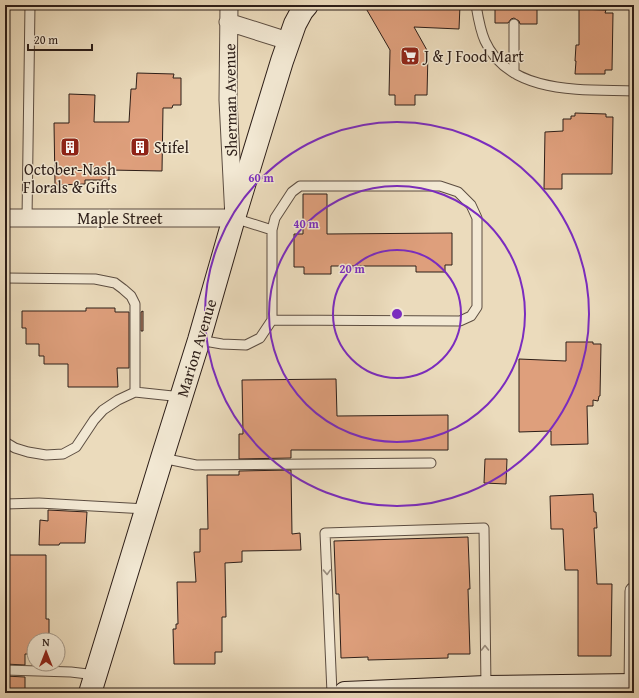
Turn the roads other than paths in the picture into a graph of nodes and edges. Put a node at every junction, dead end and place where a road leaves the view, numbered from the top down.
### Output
1 (30, 5) edge
2 (229, 5) edge
3 (307, 5) edge
4 (476, 5) edge
5 (228, 22) junction
6 (514, 24) dead end
7 (288, 41) junction
8 (514, 73) junction
9 (634, 91) edge
10 (5, 218) edge
11 (27, 218) junction
12 (234, 218) junction
13 (272, 230) junction
14 (5, 278) edge
15 (272, 320) junction
16 (200, 340) junction
17 (135, 392) junction
18 (182, 397) junction
19 (5, 442) edge
20 (162, 458) junction
21 (431, 463) dead end
22 (5, 504) edge
23 (146, 509) junction
24 (634, 591) edge
25 (5, 670) edge
26 (93, 684) edge
27 (486, 687) junction
28 (633, 687) edge
29 (332, 693) edge
30 (345, 693) edge

1 - 11 lane
2 - 5 street, Sherman Avenue
3 - 7 street, Marion Avenue
4 - 8 lane
5 - 7 street
5 - 12 street, Sherman Avenue
6 - 8 lane
7 - 12 street, Marion Avenue
8 - 9 lane
10 - 11 street, Maple Street
11 - 12 street, Maple Street
12 - 13 lane
12 - 16 street, Marion Avenue
13 - 15 lane
13 - 15 lane
14 - 17 lane
15 - 16 lane
16 - 18 street, Marion Avenue
17 - 18 lane
17 - 19 lane
18 - 20 street, Marion Avenue
20 - 21 lane
20 - 23 street, Marion Avenue
22 - 23 lane
23 - 26 street, Marion Avenue
24 - 28 street
25 - 26 lane
27 - 28 street
27 -> 29 lane
27 - 30 street

